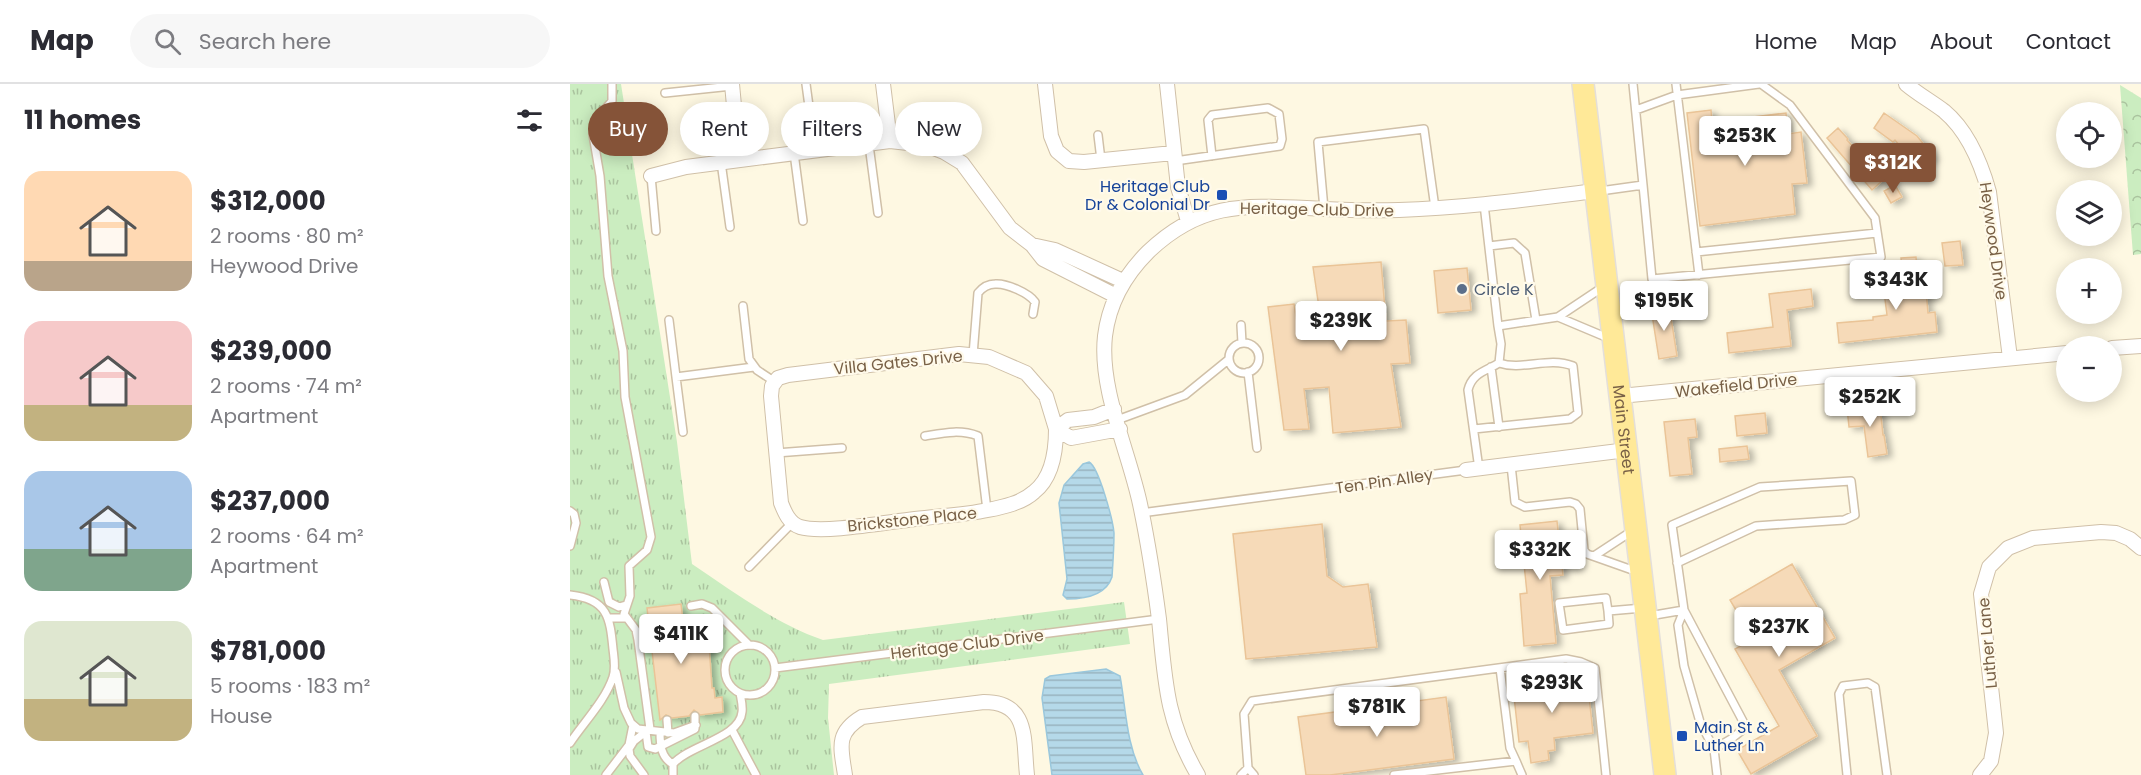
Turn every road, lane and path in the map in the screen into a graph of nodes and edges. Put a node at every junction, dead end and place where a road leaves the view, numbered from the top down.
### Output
1 (612, 84) edge
2 (806, 84) edge
3 (883, 84) edge
4 (1047, 84) edge
5 (1167, 84) edge
6 (1583, 84) edge
7 (1633, 84) edge
8 (1676, 84) edge
9 (1760, 84) edge
10 (1906, 84) edge
11 (732, 85) edge
12 (665, 93) dead end
13 (1677, 95) junction
14 (808, 102) edge
15 (1636, 110) junction
16 (1098, 135) dead end
17 (890, 141) junction
18 (883, 142) edge
19 (781, 155) edge
20 (794, 156) edge
21 (870, 156) edge
22 (1212, 156) junction
23 (1174, 157) junction
24 (739, 160) junction
25 (1101, 160) junction
26 (721, 162) junction
27 (651, 176) joint
28 (1642, 185) junction
29 (1596, 191) junction
30 (1484, 204) junction
31 (1435, 208) junction
32 (1324, 209) junction
33 (878, 213) dead end
34 (803, 221) dead end
35 (1188, 221) junction
36 (730, 227) dead end
37 (656, 231) dead end
38 (1877, 233) junction
39 (1032, 245) junction
40 (1489, 246) junction
41 (1696, 252) junction
42 (1699, 275) junction
43 (1123, 281) junction
44 (1607, 285) junction
45 (1116, 296) junction
46 (743, 306) dead end
47 (1033, 314) dead end
48 (1558, 317) junction
49 (669, 320) dead end
50 (1536, 320) junction
51 (1241, 325) dead end
52 (1498, 326) junction
53 (1614, 340) junction
54 (1242, 343) junction
55 (2141, 346) edge
56 (2122, 347) edge
57 (2056, 354) edge
58 (973, 355) junction
59 (2010, 358) junction
60 (1228, 360) junction
61 (1499, 363) junction
62 (754, 367) junction
63 (1491, 367) junction
64 (1248, 372) junction
65 (676, 377) junction
66 (775, 382) junction
67 (1620, 396) junction
68 (1117, 420) junction
69 (1499, 427) junction
70 (1056, 429) junction
71 (1474, 429) junction
72 (683, 432) dead end
73 (925, 436) dead end
74 (842, 448) dead end
75 (1257, 448) dead end
76 (1627, 450) junction
77 (776, 453) junction
78 (1511, 465) junction
79 (1473, 469) junction
80 (987, 510) junction
81 (570, 511) edge
82 (1141, 513) junction
83 (793, 522) junction
84 (1636, 528) junction
85 (570, 546) edge
86 (2141, 549) edge
87 (1594, 556) junction
88 (1677, 563) junction
89 (749, 567) dead end
90 (1641, 573) junction
91 (604, 582) dead end
92 (570, 596) edge
93 (609, 602) junction
94 (626, 605) junction
95 (691, 606) dead end
96 (604, 610) junction
97 (1684, 610) junction
98 (1608, 611) junction
99 (1646, 612) junction
100 (609, 618) junction
101 (626, 618) junction
102 (1158, 620) junction
103 (749, 645) junction
104 (615, 663) junction
105 (774, 668) junction
106 (1500, 668) junction
107 (740, 693) junction
108 (603, 696) junction
109 (624, 708) junction
110 (695, 716) dead end
111 (667, 720) dead end
112 (633, 725) junction
113 (696, 725) junction
114 (648, 730) junction
115 (732, 730) junction
116 (664, 732) junction
117 (570, 743) edge
118 (629, 745) junction
119 (660, 746) junction
120 (1714, 749) junction
121 (1516, 761) junction
122 (673, 764) junction
123 (1248, 768) junction
124 (606, 775) edge
125 (644, 775) edge
126 (673, 775) edge
127 (756, 775) edge
128 (845, 775) edge
129 (1027, 775) edge
130 (1198, 775) edge
131 (1240, 775) edge
132 (1254, 775) edge
133 (1394, 775) edge
134 (1522, 775) edge
135 (1606, 775) edge
136 (1665, 775) edge
137 (1717, 775) edge
138 (1847, 775) edge
139 (1887, 775) edge
140 (1980, 775) edge

1 - 94 lane
2 - 14 lane
3 - 17 street
4 - 25 street
5 - 23 street
6 - 29 main road, Main Street
7 - 15 lane
8 - 13 lane
9 - 13 lane
9 - 38 lane
10 - 59 street, Heywood Drive
11 - 12 lane
11 - 24 street
13 - 15 lane
13 - 41 lane
15 - 28 lane
16 - 25 lane
17 - 18 street
17 - 39 street
19 - 24 street
20 - 34 lane
21 - 33 lane
22 - 22 lane
22 - 23 lane
23 - 25 street
23 - 35 street
24 - 26 street
26 - 27 street
26 - 36 lane
27 - 37 lane
28 - 29 lane
28 - 42 lane
29 - 30 street, Heritage Club Drive
29 - 44 main road, Main Street
30 - 31 street, Heritage Club Drive
30 - 40 lane
31 - 32 street, Heritage Club Drive
31 - 32 lane
32 - 35 street, Heritage Club Drive
35 - 43 street, Heritage Club Drive
38 - 41 lane
38 - 42 lane
39 - 43 street
39 - 45 street
40 - 50 lane
40 - 52 lane
41 - 42 lane
43 - 45 street, Heritage Club Drive
44 - 48 lane
44 - 53 main road, Main Street
45 - 68 street, Heritage Club Drive
46 - 62 lane
47 - 58 lane
48 - 50 lane
48 - 53 lane
49 - 65 lane
50 - 52 lane
51 - 54 lane
52 - 61 lane
53 - 67 main road, Main Street
54 - 60 lane
54 - 64 lane
55 - 56 street
57 - 59 street, Wakefield Drive
58 - 66 street, Villa Gates Drive
58 - 70 street, Villa Gates Drive
59 - 67 street, Wakefield Drive
60 - 64 lane
60 - 68 lane
61 - 63 lane
61 - 69 lane
62 - 65 lane
62 - 66 lane
63 - 69 lane
63 - 71 lane
64 - 75 lane
65 - 72 lane
66 - 77 street
67 - 76 main road, Main Street
68 - 70 street
68 - 70 street
68 - 82 street, Heritage Club Drive
69 - 71 lane
70 - 80 street, Brickstone Place
71 - 79 lane
73 - 80 lane
74 - 77 lane
76 - 78 street, Ten Pin Alley
76 - 84 main road, Main Street
77 - 83 street
78 - 79 street, Ten Pin Alley
78 - 87 lane
79 - 82 lane, Ten Pin Alley
80 - 83 street, Brickstone Place
81 - 85 lane
82 - 102 street, Heritage Club Drive
83 - 89 lane
84 - 87 lane
84 - 90 main road, Main Street
86 - 140 street, Luther Lane
87 - 90 lane
88 - 88 lane
88 - 97 lane
90 - 99 main road, Main Street
91 - 93 lane
92 - 96 lane
93 - 94 lane
93 - 96 lane
94 - 101 lane
95 - 103 lane
96 - 100 lane
97 - 99 lane
97 - 120 lane
97 - 120 lane
98 - 98 lane
98 - 99 lane
99 - 136 main road, Main Street
100 - 101 lane
100 - 104 lane
101 - 114 lane
102 - 105 lane, Heritage Club Drive
102 - 130 street, Heritage Club Drive
103 - 105 lane
103 - 107 lane
104 - 108 lane
104 - 109 lane
105 - 107 lane
106 - 121 lane
106 - 123 lane
106 - 135 lane
107 - 115 lane
108 - 109 lane
108 - 117 lane
109 - 112 lane
110 - 113 lane
111 - 116 lane
112 - 114 lane
112 - 118 lane
113 - 116 lane
113 - 119 lane
114 - 116 lane
114 - 118 lane
114 - 119 lane
115 - 122 lane
115 - 127 lane
116 - 119 lane
118 - 124 lane
118 - 125 lane
119 - 122 lane
120 - 137 lane
121 - 133 lane
121 - 134 lane
122 - 126 lane
123 - 131 lane
123 - 132 lane
128 - 129 street
138 - 139 lane

